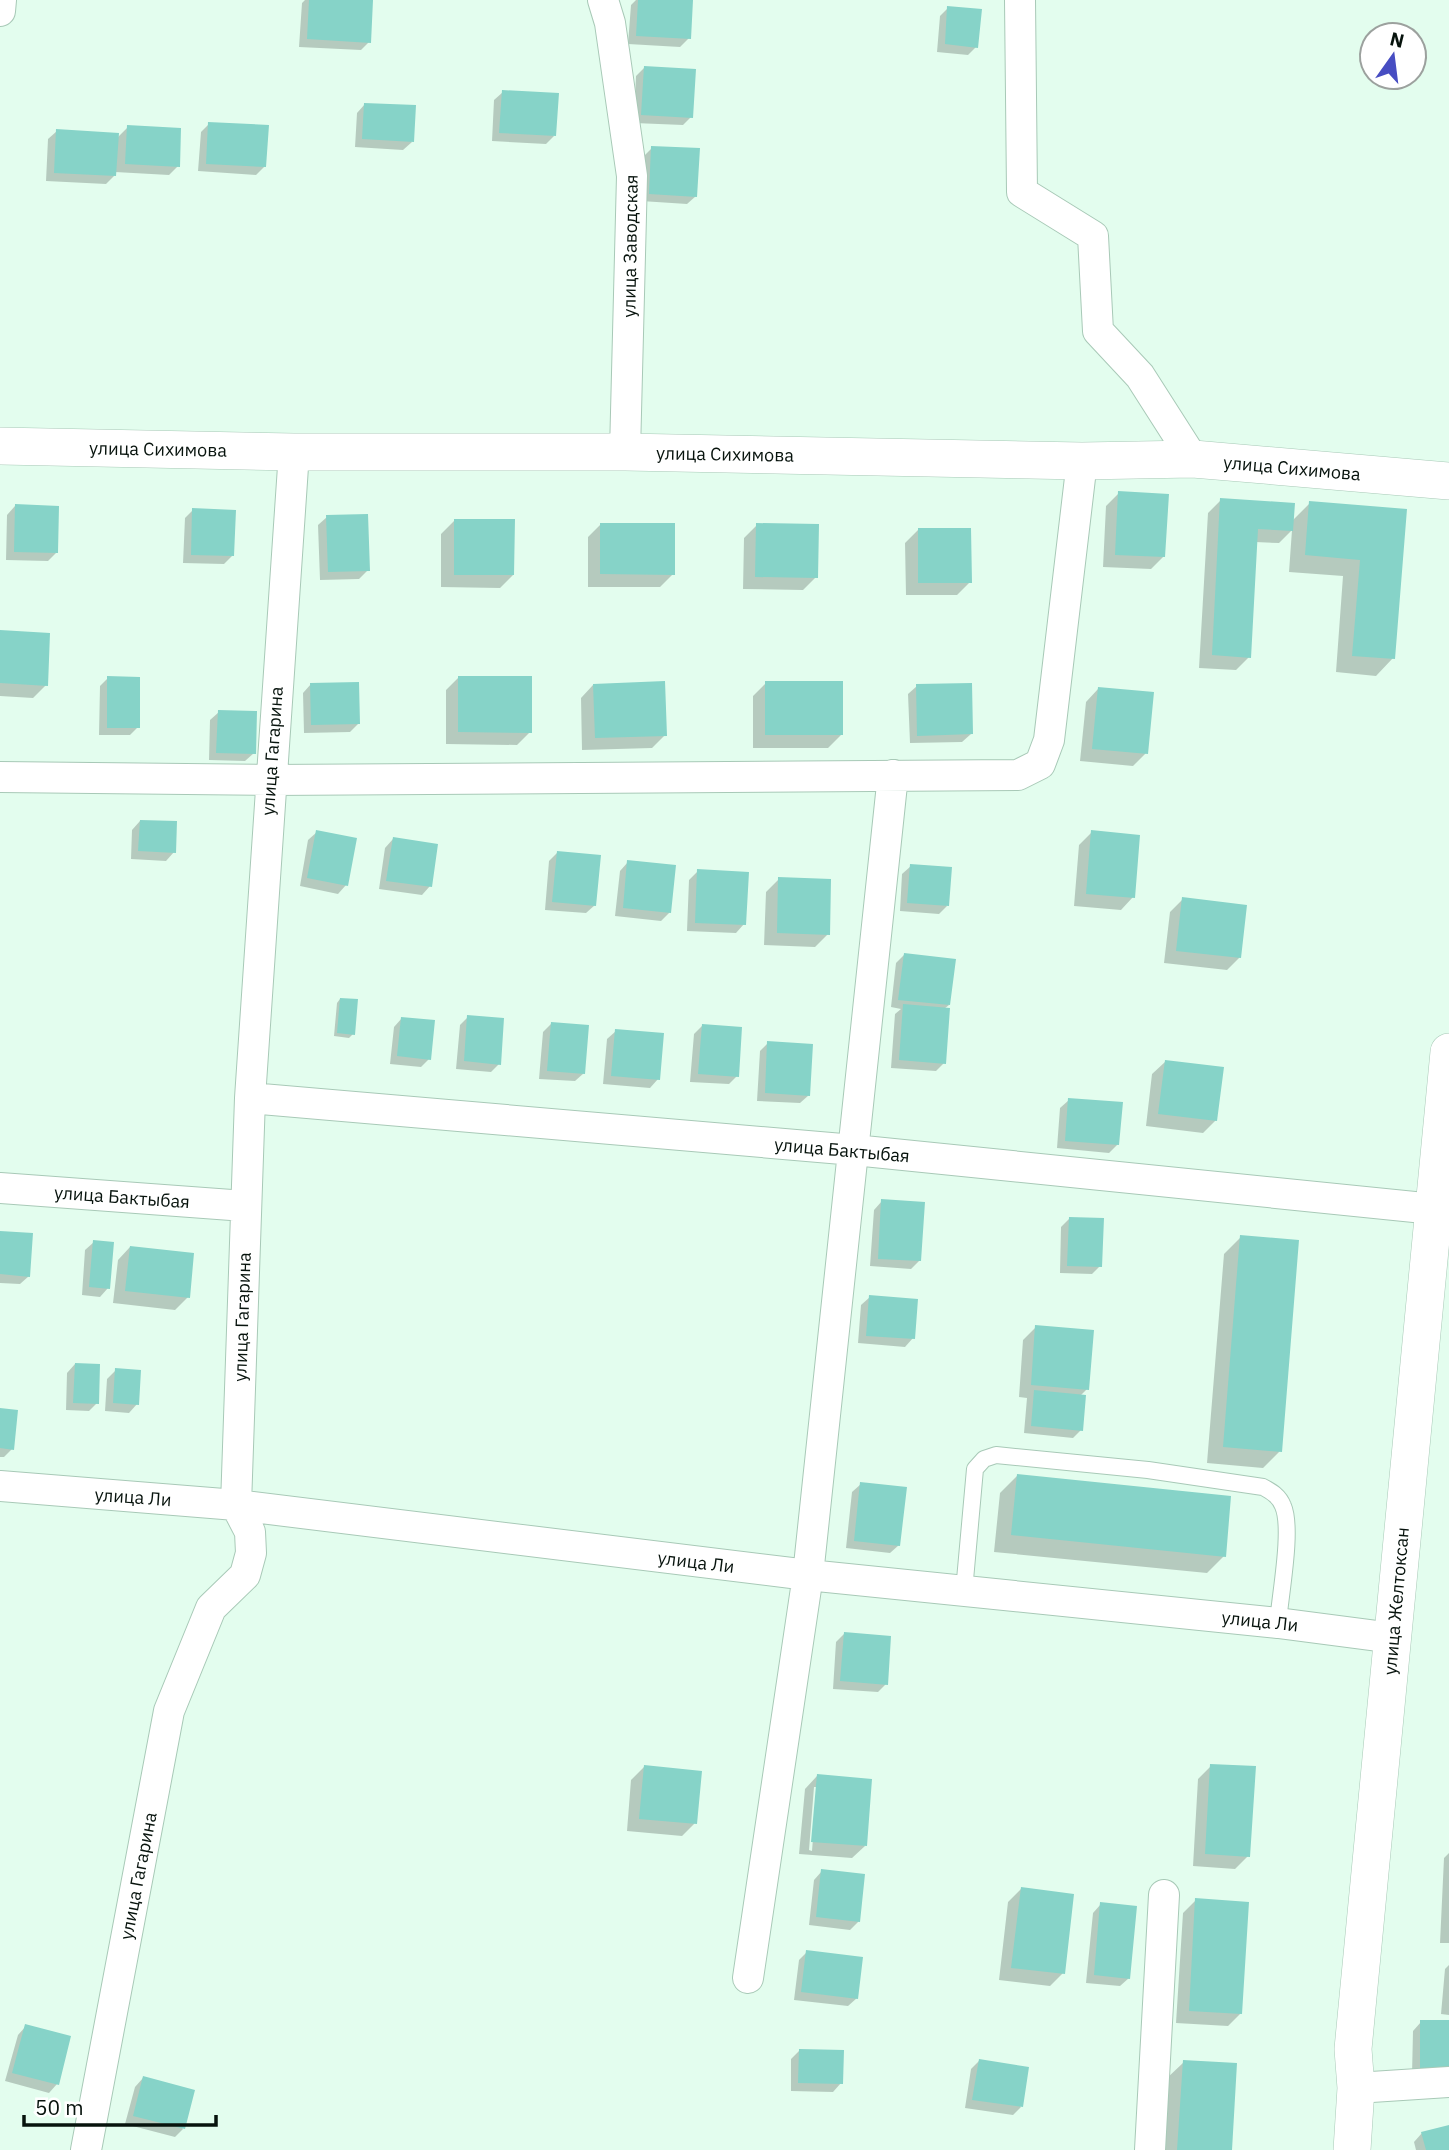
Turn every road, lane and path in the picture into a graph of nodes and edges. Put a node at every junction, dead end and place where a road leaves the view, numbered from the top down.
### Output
1 (1, 0) edge
2 (603, 0) edge
3 (1020, 0) edge
4 (0, 11) edge
5 (0, 446) edge
6 (294, 452) junction
7 (625, 452) junction
8 (1194, 459) junction
9 (1082, 461) junction
10 (1449, 481) edge
11 (893, 775) junction
12 (0, 776) edge
13 (270, 780) junction
14 (1449, 1052) edge
15 (250, 1098) junction
16 (854, 1150) junction
17 (0, 1188) edge
18 (245, 1206) junction
19 (1434, 1209) junction
20 (0, 1486) edge
21 (236, 1505) junction
22 (808, 1575) junction
23 (964, 1591) junction
24 (1278, 1623) junction
25 (1393, 1638) junction
26 (1164, 1895) dead end
27 (748, 1978) dead end
28 (1449, 2082) edge
29 (1356, 2088) junction
30 (86, 2150) edge
31 (1150, 2150) edge
32 (1352, 2150) edge

1 - 4 street
2 - 7 street, улица Заводская
3 - 8 street
5 - 6 street, улица Сихимова
6 - 7 street, улица Сихимова
6 - 13 street, улица Гагарина
7 - 9 street, улица Сихимова
8 - 9 street, улица Сихимова
8 - 10 street, улица Сихимова
9 - 11 street
11 - 13 street
11 - 16 street
12 - 13 street
13 - 15 street, улица Гагарина
14 - 19 street, улица Желтоксан
15 - 16 street, улица Бактыбая
15 - 18 street, улица Гагарина
16 - 19 street, улица Бактыбая
16 - 22 street
17 - 18 street, улица Бактыбая
18 - 21 street, улица Гагарина
19 - 25 street, улица Желтоксан
20 - 21 street, улица Ли
21 - 22 street, улица Ли
21 - 30 street, улица Гагарина
22 - 23 street, улица Ли
22 - 27 street
23 - 24 street, улица Ли
23 - 24 lane
24 - 25 street, улица Ли
25 - 29 street, улица Желтоксан
26 - 31 street
28 - 29 street
29 - 32 street, улица Желтоксан

